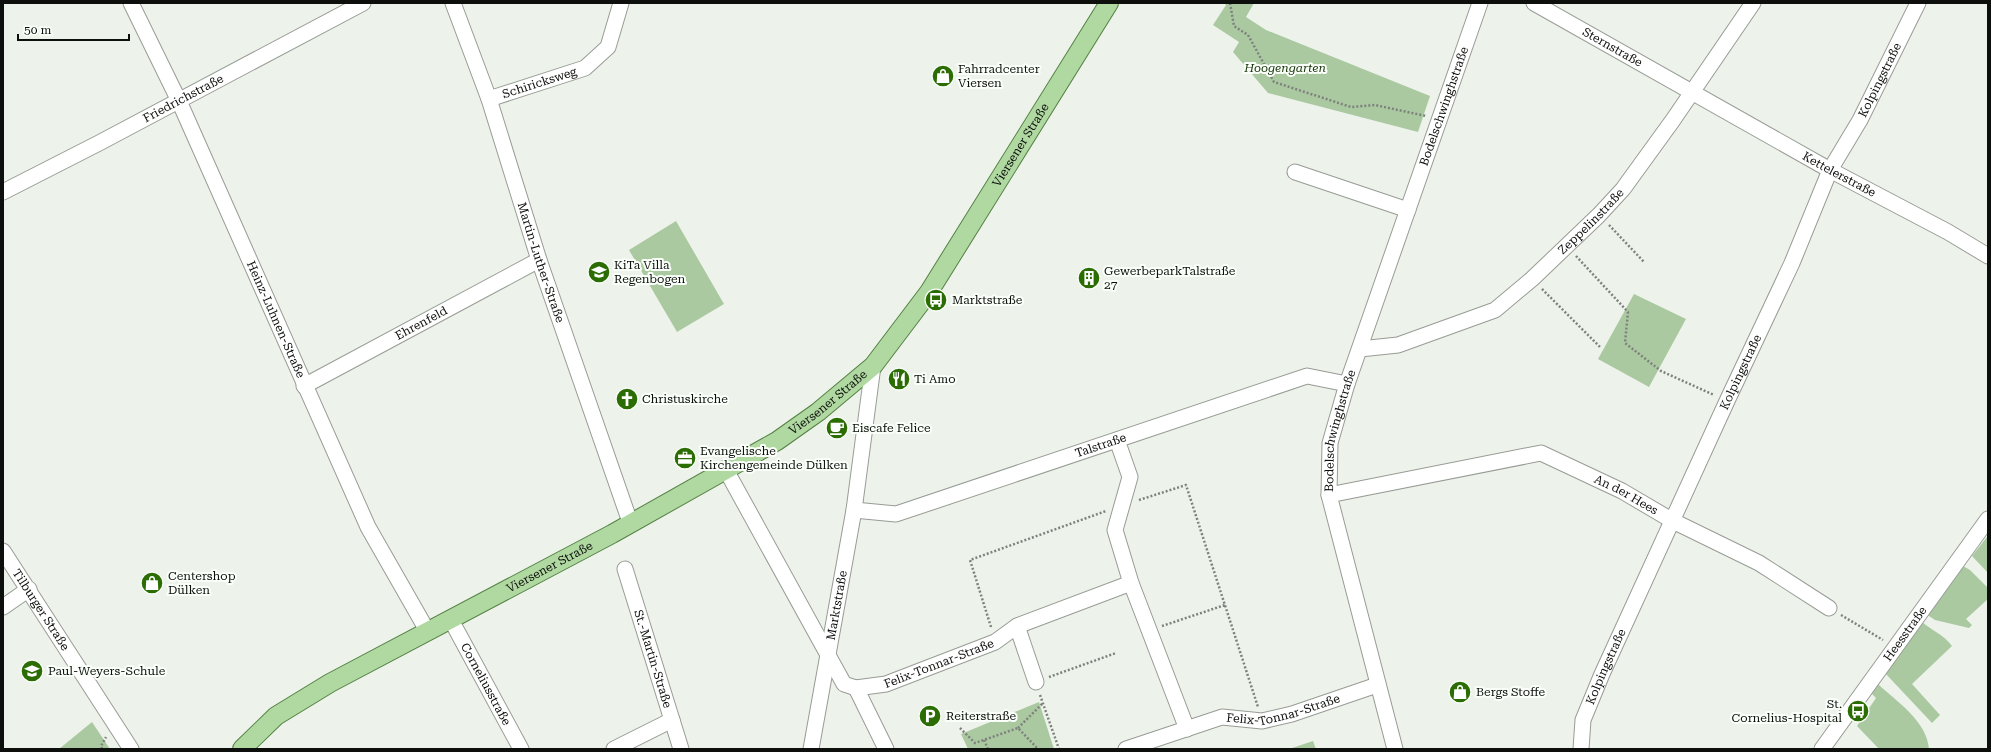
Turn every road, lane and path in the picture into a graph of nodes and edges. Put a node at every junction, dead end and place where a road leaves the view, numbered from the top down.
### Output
1 (131, 3) edge
2 (363, 3) edge
3 (453, 3) edge
4 (621, 3) edge
5 (1110, 3) edge
6 (1230, 3) edge
7 (1480, 3) edge
8 (1534, 3) edge
9 (1753, 3) edge
10 (1918, 3) edge
11 (1691, 91) junction
12 (489, 99) junction
13 (179, 101) junction
14 (1440, 120) junction
15 (1830, 170) junction
16 (1295, 172) dead end
17 (3, 192) edge
18 (1408, 210) junction
19 (1599, 215) junction
20 (1566, 245) junction
21 (1988, 256) edge
22 (538, 260) junction
23 (1644, 262) dead end
24 (1532, 279) junction
25 (1601, 348) dead end
26 (1360, 349) junction
27 (873, 366) junction
28 (1347, 384) junction
29 (304, 386) junction
30 (1727, 401) junction
31 (1116, 440) junction
32 (726, 470) junction
33 (1329, 494) junction
34 (854, 510) junction
35 (1988, 519) edge
36 (1673, 521) junction
37 (630, 522) junction
38 (3, 551) edge
39 (625, 569) dead end
40 (1131, 583) junction
41 (29, 589) junction
42 (1225, 605) dead end
43 (3, 607) edge
44 (1830, 608) joint
45 (451, 620) junction
46 (1017, 626) junction
47 (1150, 630) junction
48 (428, 632) junction
49 (1896, 647) junction
50 (1116, 653) dead end
51 (827, 654) junction
52 (1036, 682) junction
53 (1377, 685) junction
54 (856, 688) junction
55 (1043, 703) junction
56 (672, 720) junction
57 (960, 728) dead end
58 (1018, 728) junction
59 (1188, 728) junction
60 (984, 740) junction
61 (131, 749) edge
62 (242, 749) edge
63 (522, 749) edge
64 (614, 749) edge
65 (681, 749) edge
66 (811, 749) edge
67 (886, 749) edge
68 (988, 749) edge
69 (1038, 749) edge
70 (1059, 749) edge
71 (1126, 749) edge
72 (1395, 749) edge
73 (1581, 749) edge
74 (1822, 749) edge

1 - 13 street, Heinz-Luhnen-Straße
2 - 13 street, Friedrichstraße
3 - 12 street, Martin-Luther-Straße
4 - 12 street, Schiricksweg
5 - 27 main road, Viersener Straße
6 - 14 path
7 - 14 street, Bodelschwinghstraße
8 - 11 street, Sternstraße
9 - 11 street, Zeppelinstraße
10 - 15 street, Kolpingstraße
11 - 15 street, Kettelerstraße
11 - 19 street, Zeppelinstraße
12 - 22 street, Martin-Luther-Straße
13 - 17 street, Friedrichstraße
13 - 29 street, Heinz-Luhnen-Straße
14 - 18 street, Bodelschwinghstraße
15 - 21 street, Kettelerstraße
15 - 30 street, Kolpingstraße
16 - 18 street
18 - 26 street, Bodelschwinghstraße
19 - 20 street, Zeppelinstraße
19 - 23 path
20 - 24 street, Zeppelinstraße
20 - 30 path
22 - 29 street, Ehrenfeld
22 - 37 street, Martin-Luther-Straße
24 - 25 path
24 - 26 street, Zeppelinstraße
26 - 28 street, Bodelschwinghstraße
27 - 32 main road, Viersener Straße
27 - 34 street, Marktstraße
28 - 31 street, Talstraße
28 - 33 street, Bodelschwinghstraße
29 - 48 street, Heinz-Luhnen-Straße
30 - 36 street, Kolpingstraße
31 - 34 street, Talstraße
31 - 40 street
32 - 37 main road, Viersener Straße
32 - 51 street
33 - 36 street, An der Hees
33 - 53 street, Bodelschwinghstraße
34 - 51 street, Marktstraße
35 - 49 street, Heesstraße
36 - 44 street, An der Hees
36 - 73 street, Kolpingstraße
37 - 45 main road, Viersener Straße
38 - 41 street, Tilburger Straße
39 - 56 street, St.-Martin-Straße
40 - 46 street, Felix-Tonnar-Straße
40 - 47 street
41 - 43 street
41 - 61 street, Tilburger Straße
42 - 47 path
44 - 49 path
45 - 48 main road, Viersener Straße
45 - 63 street, Corneliusstraße
46 - 52 street
46 - 54 street, Felix-Tonnar-Straße
47 - 59 street
48 - 62 main road, Viersener Straße
49 - 74 street, Heesstraße
50 - 52 path
51 - 54 street
51 - 66 street, Marktstraße
52 - 55 path
53 - 59 street, Felix-Tonnar-Straße
53 - 72 street, Bodelschwinghstraße
54 - 67 street
55 - 58 path
55 - 70 path
56 - 64 street
56 - 65 street, St.-Martin-Straße
57 - 60 path
58 - 60 path
58 - 69 path
59 - 71 street, Felix-Tonnar-Straße
60 - 68 path

